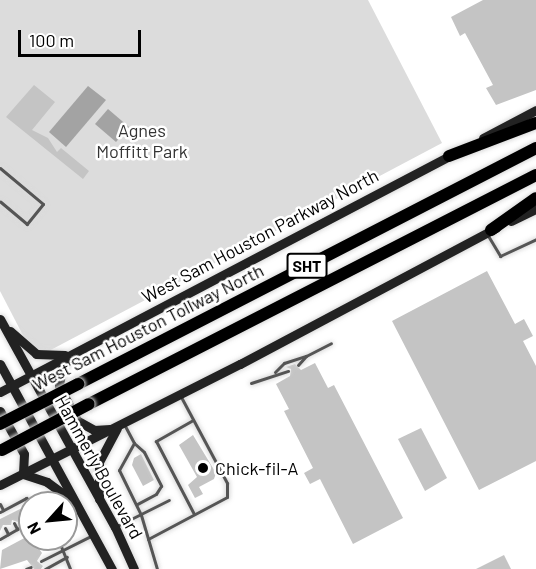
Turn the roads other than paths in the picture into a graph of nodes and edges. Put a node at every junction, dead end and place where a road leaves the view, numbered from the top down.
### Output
1 (536, 110) edge
2 (536, 123) edge
3 (536, 148) edge
4 (449, 156) junction
5 (0, 168) edge
6 (536, 175) edge
7 (536, 198) edge
8 (0, 201) edge
9 (536, 209) edge
10 (489, 231) junction
11 (536, 239) edge
12 (2, 321) edge
13 (331, 343) dead end
14 (73, 354) junction
15 (306, 356) junction
16 (0, 364) edge
17 (298, 365) dead end
18 (288, 371) dead end
19 (275, 372) junction
20 (30, 376) junction
21 (251, 383) dead end
22 (11, 386) junction
23 (0, 392) edge
24 (179, 394) junction
25 (0, 411) edge
26 (193, 420) junction
27 (0, 424) edge
28 (120, 426) junction
29 (134, 443) junction
30 (1, 450) edge
31 (70, 451) junction
32 (51, 460) junction
33 (23, 474) junction
34 (0, 485) edge
35 (60, 491) edge
36 (69, 491) edge
37 (99, 500) junction
38 (169, 500) dead end
39 (0, 504) edge
40 (16, 504) joint
41 (137, 504) junction
42 (18, 508) edge
43 (78, 508) edge
44 (3, 510) edge
45 (10, 514) dead end
46 (194, 514) junction
47 (141, 515) junction
48 (14, 524) dead end
49 (115, 527) junction
50 (5, 528) dead end
51 (17, 529) joint
52 (8, 534) junction
53 (93, 535) junction
54 (0, 538) edge
55 (148, 538) junction
56 (78, 542) edge
57 (61, 551) edge
58 (64, 551) edge
59 (67, 557) junction
60 (41, 561) dead end
61 (31, 567) dead end
62 (26, 569) edge
63 (45, 569) edge
64 (70, 569) edge
65 (112, 569) edge
66 (134, 569) edge
67 (157, 569) edge

1 - 4 main road, West Sam Houston Parkway North
2 - 4 highway
3 - 27 highway, West Sam Houston Tollway North / SHT, bridge
4 - 14 main road, West Sam Houston Parkway North
5 - 8 lane
6 - 30 highway, SHT, bridge
7 - 10 highway
9 - 10 main road
10 - 11 lane
10 - 24 main road
12 - 14 main road
12 - 20 main road, Hammerly Boulevard
13 - 15 lane
14 - 20 main road, West Sam Houston Parkway North
14 - 28 main road
15 - 17 lane
15 - 19 lane
16 - 22 main road, Hammerly Boulevard
18 - 19 lane
19 - 21 lane
20 - 22 main road, West Sam Houston Parkway North
20 - 31 main road, Hammerly Boulevard
22 - 23 main road, West Sam Houston Parkway North
22 - 32 main road, Hammerly Boulevard
24 - 26 lane
24 - 28 main road
25 - 33 main road
26 - 46 lane
26 - 46 lane
28 - 29 lane
28 - 31 main road
28 - 37 main road
29 - 41 lane
29 - 41 lane
31 - 32 main road
31 - 37 main road, Hammerly Boulevard
32 - 33 main road
32 - 36 main road, Hammerly Boulevard
33 - 34 main road
33 - 35 main road
37 - 49 main road, Hammerly Boulevard
38 - 47 lane
39 - 44 lane
40 - 42 lane
40 - 44 lane
41 - 47 lane
43 - 53 main road, Hammerly Boulevard
44 - 45 lane
46 - 55 lane
47 - 49 lane
47 - 55 lane
48 - 51 lane
49 - 66 main road, Hammerly Boulevard
50 - 52 lane
51 - 52 lane
52 - 54 lane
53 - 56 lane
53 - 65 main road, Hammerly Boulevard
55 - 67 lane
57 - 60 lane
58 - 59 lane
59 - 63 lane
59 - 64 lane
61 - 62 lane

